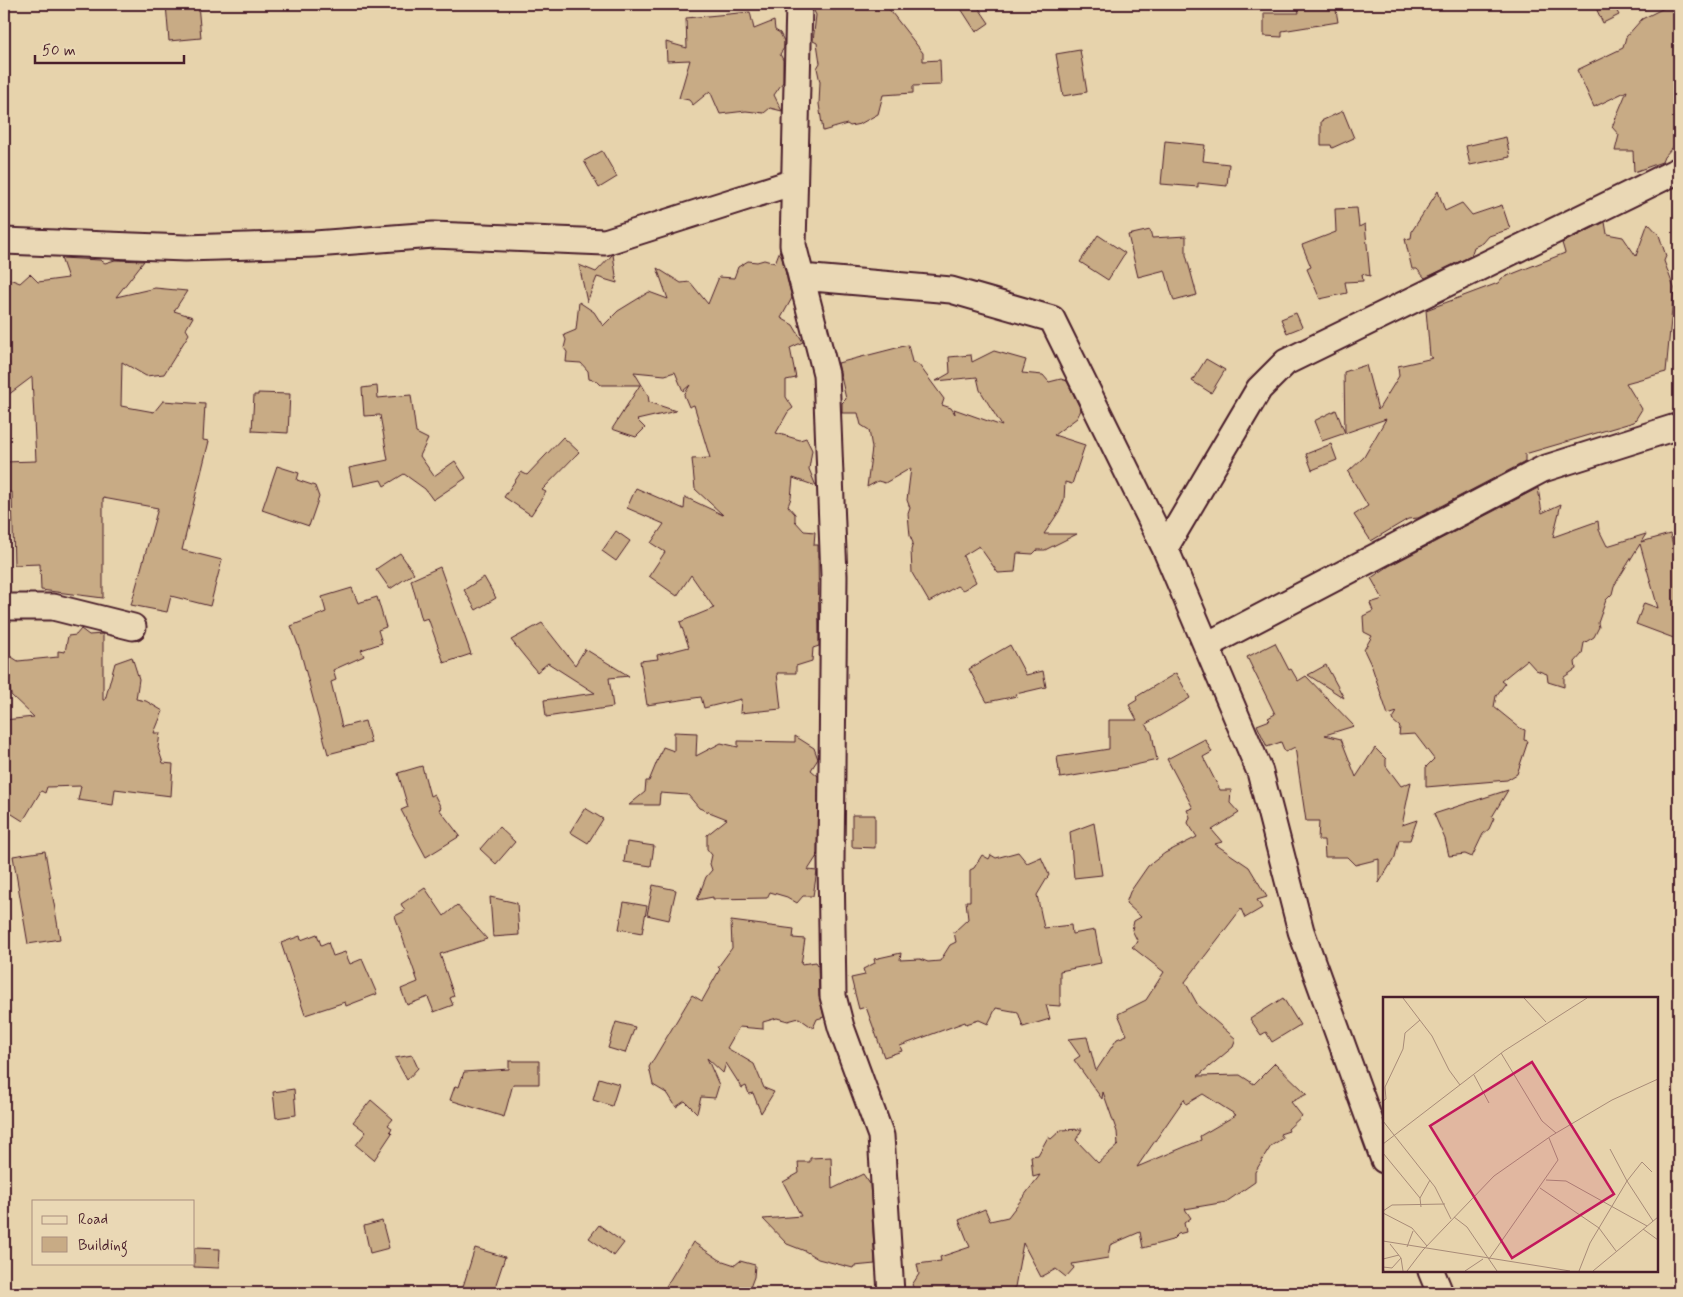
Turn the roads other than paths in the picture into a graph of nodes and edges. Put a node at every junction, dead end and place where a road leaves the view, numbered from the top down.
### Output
1 (799, 4) edge
2 (1679, 170) edge
3 (794, 182) junction
4 (4, 241) edge
5 (801, 277) junction
6 (1679, 426) edge
7 (1166, 548) junction
8 (4, 607) edge
9 (133, 627) dead end
10 (1207, 644) junction
11 (1383, 1157) edge
12 (1431, 1272) edge
13 (891, 1293) edge
14 (1440, 1293) edge

1 - 3 street
2 - 7 street
3 - 4 street
3 - 5 street
5 - 7 street
5 - 13 street
6 - 10 street
7 - 10 street
8 - 9 street
10 - 11 street
12 - 14 street

